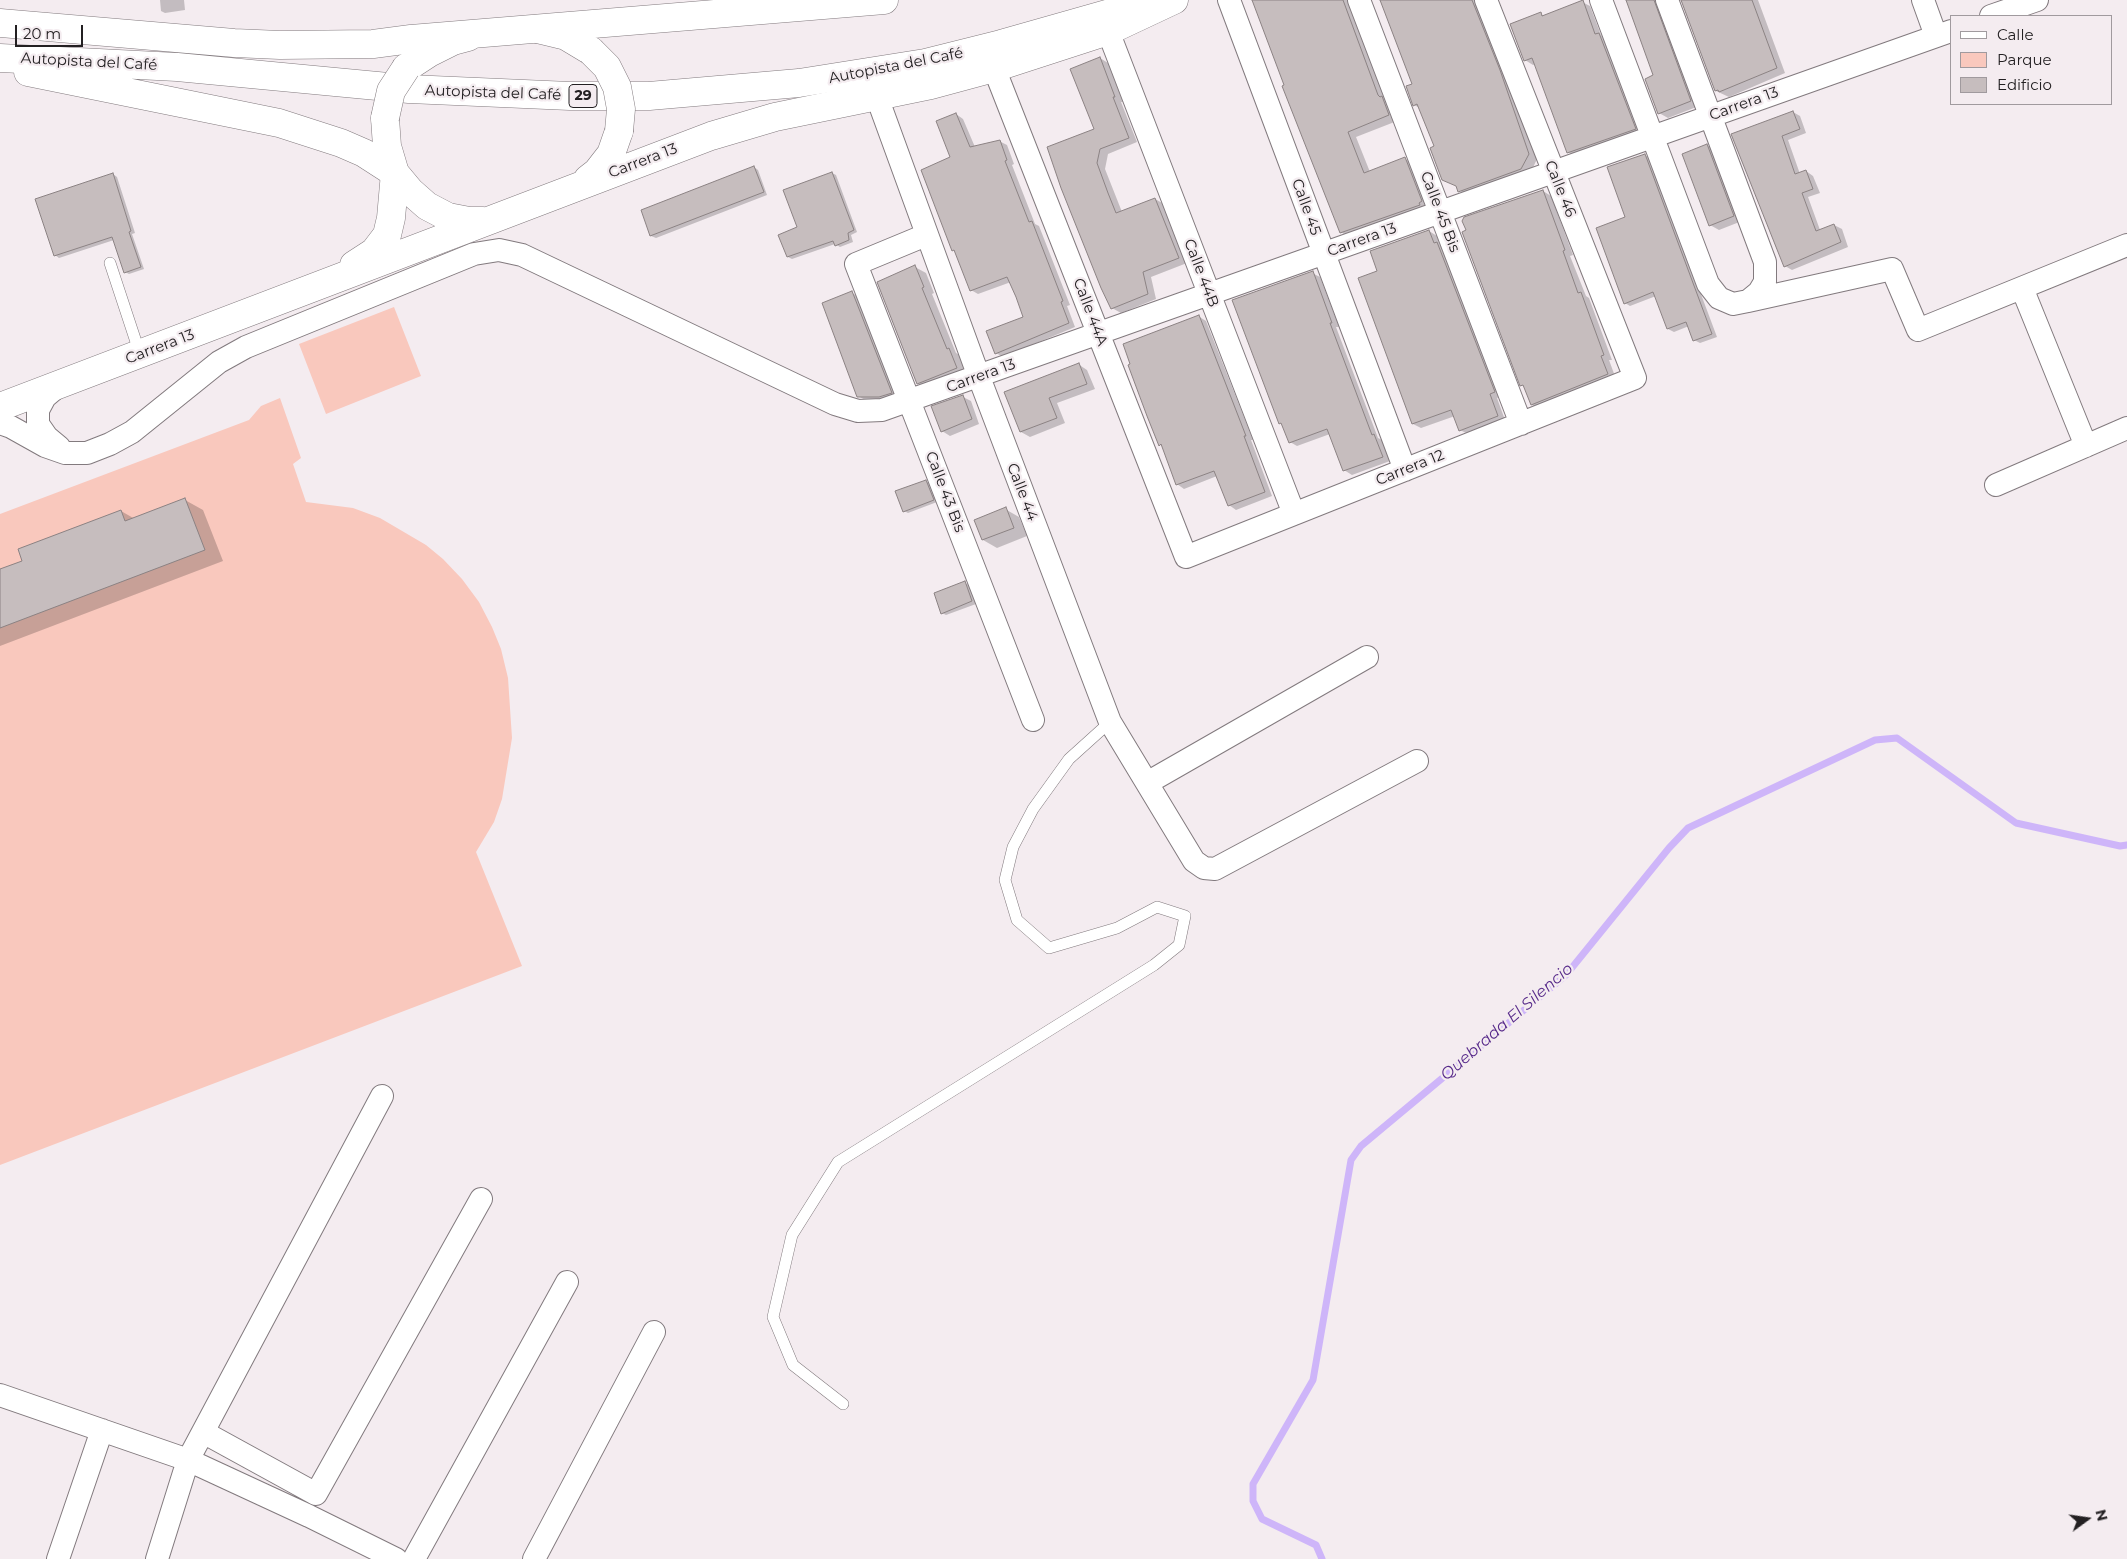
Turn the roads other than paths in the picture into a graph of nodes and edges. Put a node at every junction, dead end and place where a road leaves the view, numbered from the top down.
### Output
1 (884, 0) edge
2 (1156, 0) edge
3 (1174, 0) edge
4 (1229, 0) edge
5 (1360, 0) edge
6 (1486, 0) edge
7 (1601, 0) edge
8 (1667, 0) edge
9 (1923, 0) edge
10 (2034, 0) edge
11 (1995, 15) edge
12 (0, 23) edge
13 (537, 29) junction
14 (1108, 31) junction
15 (1944, 33) edge
16 (479, 34) junction
17 (0, 58) edge
18 (0, 66) edge
19 (994, 68) junction
20 (877, 96) junction
21 (1710, 116) junction
22 (1653, 136) junction
23 (1553, 172) junction
24 (395, 173) junction
25 (578, 186) junction
26 (1440, 212) junction
27 (487, 221) junction
28 (926, 235) junction
29 (2127, 245) edge
30 (1324, 254) junction
31 (110, 263) dead end
32 (320, 286) junction
33 (2022, 288) junction
34 (1209, 295) junction
35 (1748, 300) junction
36 (1098, 334) junction
37 (140, 355) junction
38 (979, 377) junction
39 (1635, 378) joint
40 (58, 386) junction
41 (911, 401) junction
42 (0, 407) edge
43 (0, 423) edge
44 (1521, 424) junction
45 (2127, 428) edge
46 (2086, 446) junction
47 (65, 453) junction
48 (1404, 470) junction
49 (1996, 485) dead end
50 (1294, 514) junction
51 (1186, 557) joint
52 (1367, 657) dead end
53 (1033, 720) dead end
54 (1110, 722) junction
55 (1416, 761) dead end
56 (1147, 783) junction
57 (382, 1096) dead end
58 (481, 1198) dead end
59 (567, 1282) dead end
60 (654, 1332) dead end
61 (2, 1402) edge
62 (844, 1404) dead end
63 (102, 1430) junction
64 (203, 1432) junction
65 (188, 1460) junction
66 (58, 1559) edge
67 (156, 1559) edge
68 (396, 1559) edge
69 (414, 1559) edge
70 (534, 1559) edge

1 - 13 main road, Autopista del Café
2 - 17 main road, Autopista del Café / 29
3 - 14 main road, Carrera 13
4 - 30 street, Calle 45
5 - 26 street, Calle 45 Bis
6 - 23 street, Calle 46
7 - 22 street
8 - 21 street
9 - 15 street
10 - 11 street
12 - 16 main road, Autopista del Café
13 - 16 main road, Autopista del Café
13 - 25 main road, bridge
14 - 19 main road, Carrera 13
14 - 34 street, Calle 44B
15 - 21 street, Carrera 13
16 - 24 main road, bridge
18 - 24 main road
19 - 20 main road, Carrera 13
19 - 36 street, Calle 44A
20 - 25 main road, Carrera 13
20 - 28 street, Calle 44
21 - 22 street, Carrera 13
21 - 35 street
22 - 23 street, Carrera 13
22 - 35 street
23 - 26 street, Carrera 13
23 - 39 street, Calle 46
24 - 27 main road
24 - 32 main road, Carrera 13
25 - 27 main road, Carrera 13
26 - 30 street, Carrera 13
26 - 44 street, Calle 45 Bis
27 - 32 main road, Carrera 13
28 - 38 street, Calle 44
28 - 41 street, Calle 43 Bis
29 - 33 street
30 - 34 street, Carrera 13
30 - 48 street, Calle 45
31 - 37 lane
32 - 37 main road, Carrera 13
33 - 35 street
33 - 46 street
34 - 36 street, Carrera 13
34 - 50 street, Calle 44B
36 - 38 street, Carrera 13
36 - 51 street, Calle 44A
37 - 40 main road, Carrera 13
38 - 41 street, Carrera 13
38 - 54 street, Calle 44
39 - 44 street, Carrera 12
40 - 42 main road, Carrera 13
40 - 47 street
41 - 47 street, Carrera 13
41 - 53 street, Calle 43 Bis
43 - 47 street
44 - 48 street, Carrera 12
45 - 46 street
46 - 49 street
48 - 50 street, Carrera 12
50 - 51 street, Carrera 12
52 - 56 street
54 - 56 street, Calle 44
54 - 62 lane
55 - 56 street, Calle 44
57 - 64 street
58 - 64 street
59 - 69 street
60 - 70 street
61 - 63 street
63 - 65 street
63 - 66 street
64 - 65 street
65 - 67 street
65 - 68 street

